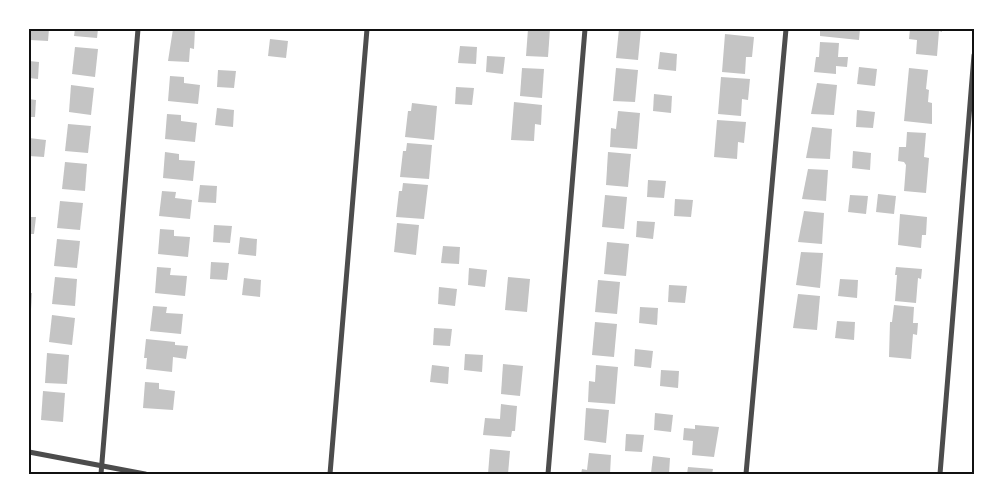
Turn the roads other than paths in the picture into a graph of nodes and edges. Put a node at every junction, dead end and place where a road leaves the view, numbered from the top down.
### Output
1 (138, 29) edge
2 (367, 29) edge
3 (585, 29) edge
4 (786, 29) edge
5 (974, 55) edge
6 (29, 452) edge
7 (102, 465) junction
8 (101, 474) edge
9 (145, 474) edge
10 (330, 474) edge
11 (548, 474) edge
12 (746, 474) edge
13 (940, 474) edge

1 - 7 street
2 - 10 street
3 - 11 street
4 - 12 street
5 - 13 street
6 - 7 street
7 - 8 street
7 - 9 street

